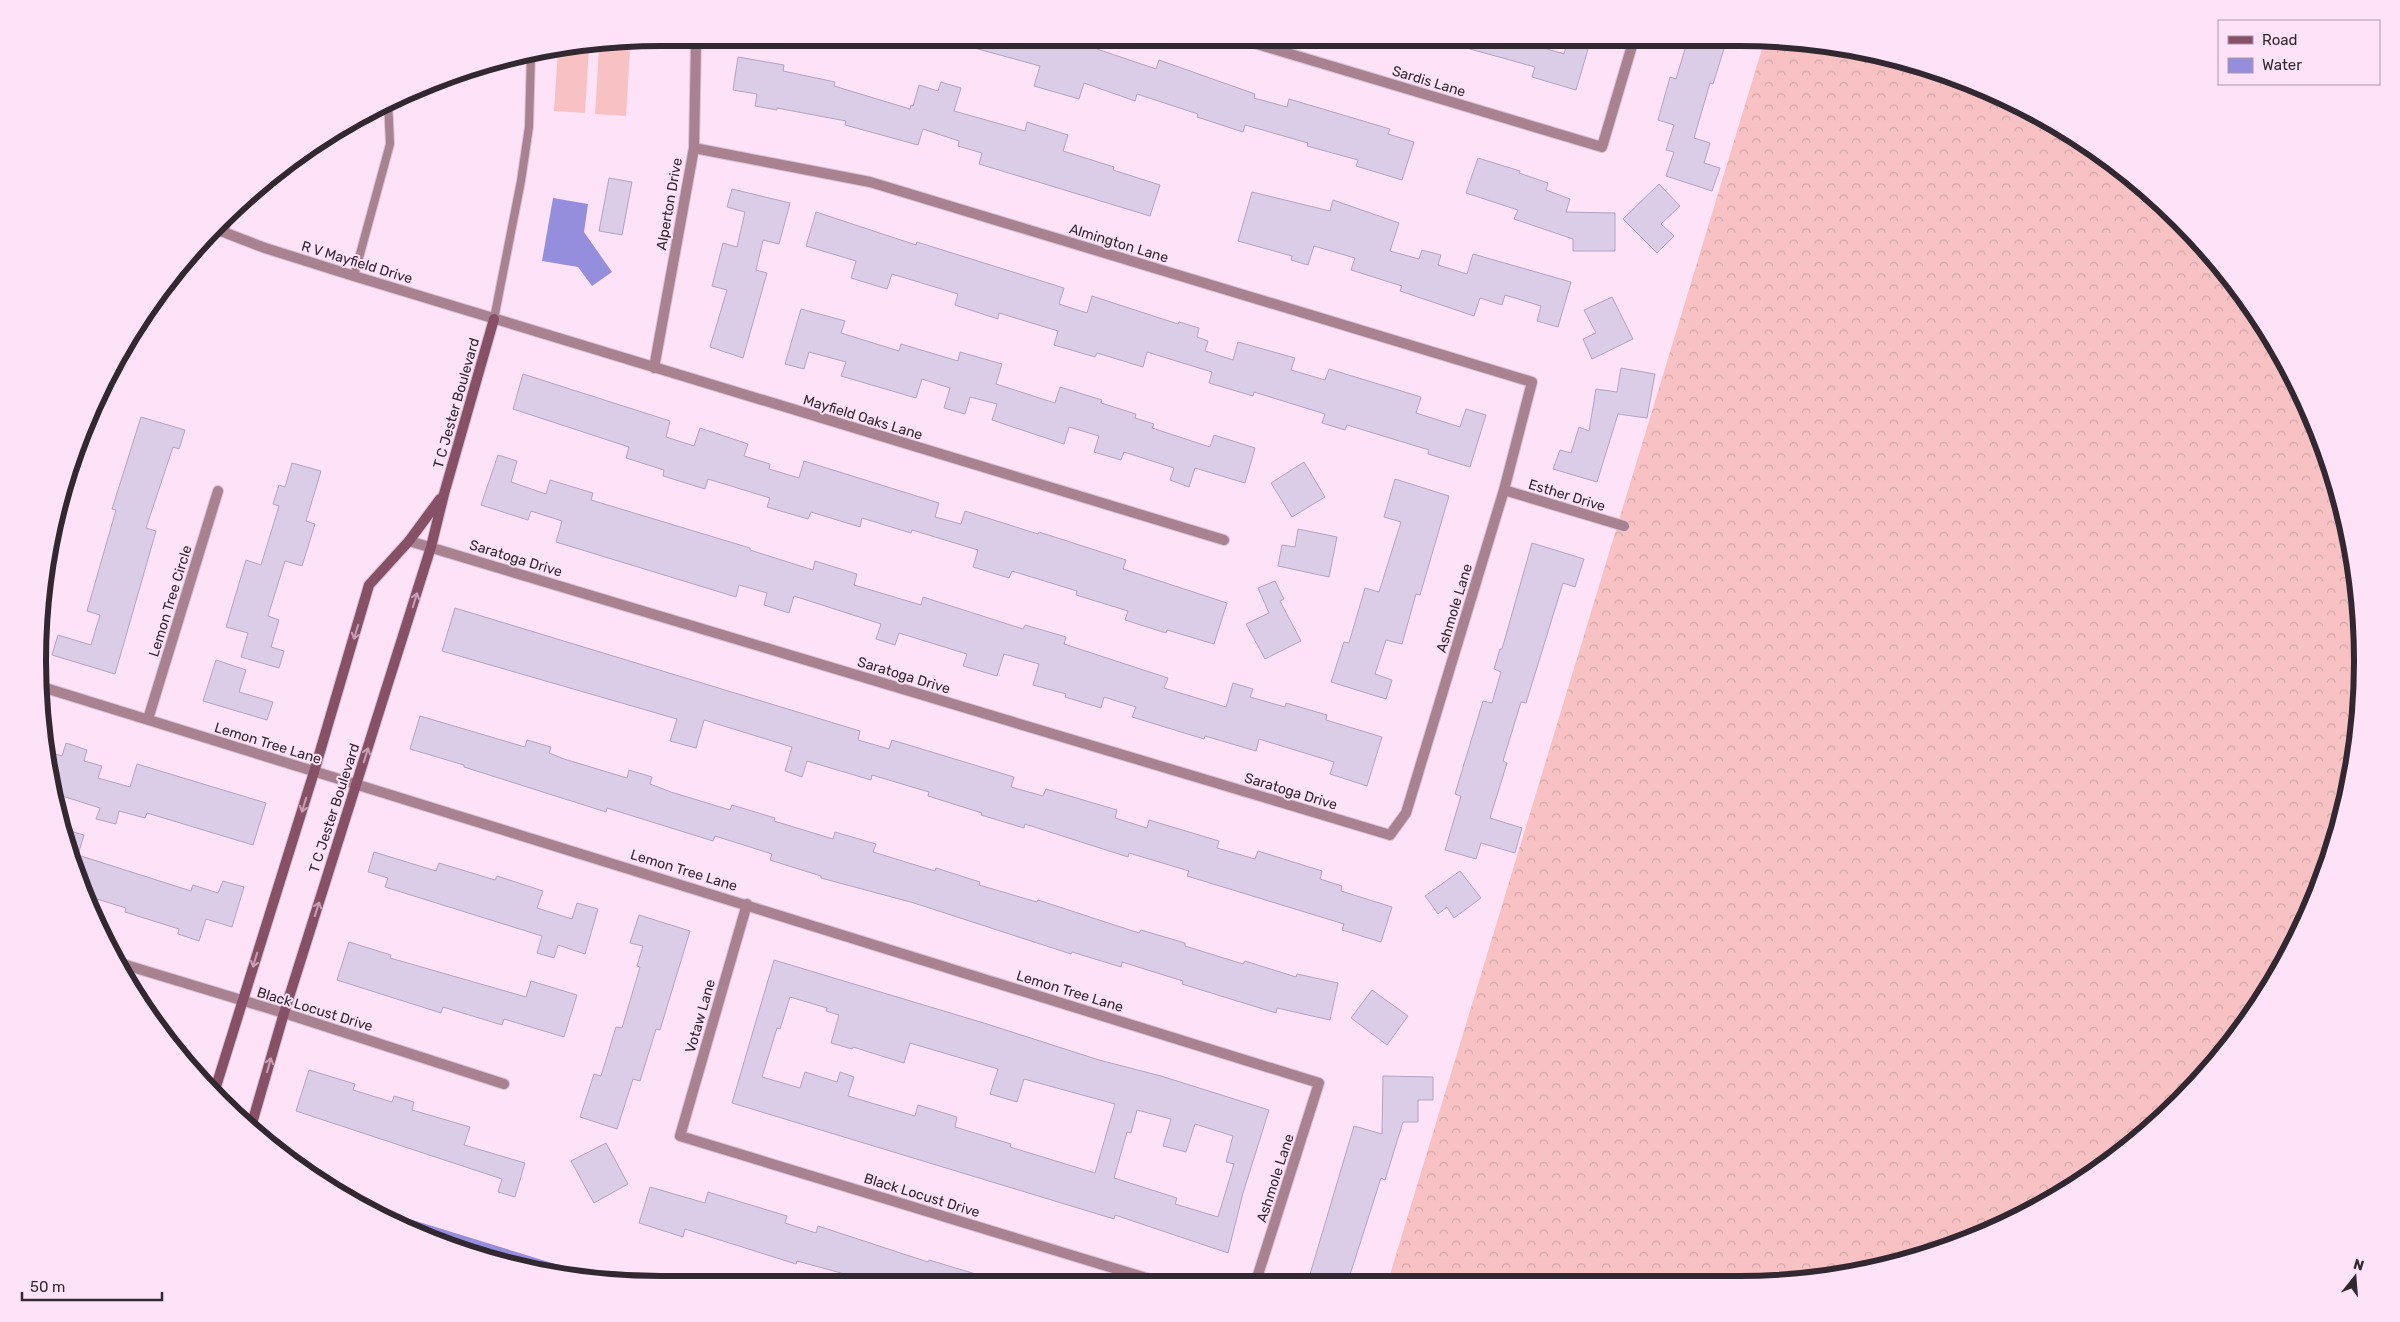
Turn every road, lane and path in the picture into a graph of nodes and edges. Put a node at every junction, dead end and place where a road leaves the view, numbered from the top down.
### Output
1 (696, 46) edge
2 (1265, 46) edge
3 (1632, 46) edge
4 (531, 60) edge
5 (388, 110) edge
6 (694, 148) junction
7 (226, 226) edge
8 (224, 232) joint
9 (354, 276) junction
10 (494, 319) junction
11 (654, 368) junction
12 (1532, 382) joint
13 (1504, 490) junction
14 (218, 491) dead end
15 (444, 494) junction
16 (1624, 526) dead end
17 (1224, 540) dead end
18 (409, 541) junction
19 (431, 547) junction
20 (47, 689) edge
21 (148, 719) junction
22 (314, 772) junction
23 (356, 785) junction
24 (1390, 835) joint
25 (747, 904) junction
26 (128, 966) edge
27 (243, 1001) junction
28 (284, 1013) junction
29 (1320, 1083) joint
30 (504, 1084) dead end
31 (216, 1085) edge
32 (253, 1120) edge
33 (680, 1136) joint
34 (1140, 1276) edge
35 (1258, 1276) edge

1 - 6 street, Alperton Drive
2 - 3 street, Sardis Lane
4 - 10 lane
5 - 9 lane
6 - 11 street, Alperton Drive
6 - 12 street, Almington Lane
7 - 8 lane
8 - 9 street, R V Mayfield Drive
9 - 10 street, R V Mayfield Drive
10 - 11 street, Mayfield Oaks Lane
10 - 15 street, T C Jester Boulevard
11 - 17 street, Mayfield Oaks Lane
12 - 13 street, Ashmole Lane
13 - 16 street, Esther Drive
13 - 24 street, Ashmole Lane
14 - 21 street, Lemon Tree Circle
15 - 18 street, T C Jester Boulevard
15 - 19 street, T C Jester Boulevard
18 - 19 street, Saratoga Drive
18 -> 22 street, T C Jester Boulevard
23 -> 19 street, T C Jester Boulevard
19 - 24 street, Saratoga Drive
20 - 21 street, Lemon Tree Lane
21 - 22 street, Lemon Tree Lane
22 - 23 street, Lemon Tree Lane
22 -> 27 street, T C Jester Boulevard
23 - 25 street, Lemon Tree Lane
28 -> 23 street, T C Jester Boulevard
25 - 29 street, Lemon Tree Lane
25 - 33 street, Votaw Lane
26 - 27 street, Black Locust Drive
27 - 28 street, Black Locust Drive
27 - 31 street, T C Jester Boulevard
28 - 30 street, Black Locust Drive
32 -> 28 street, T C Jester Boulevard
29 - 35 street, Ashmole Lane
33 - 34 street, Black Locust Drive

